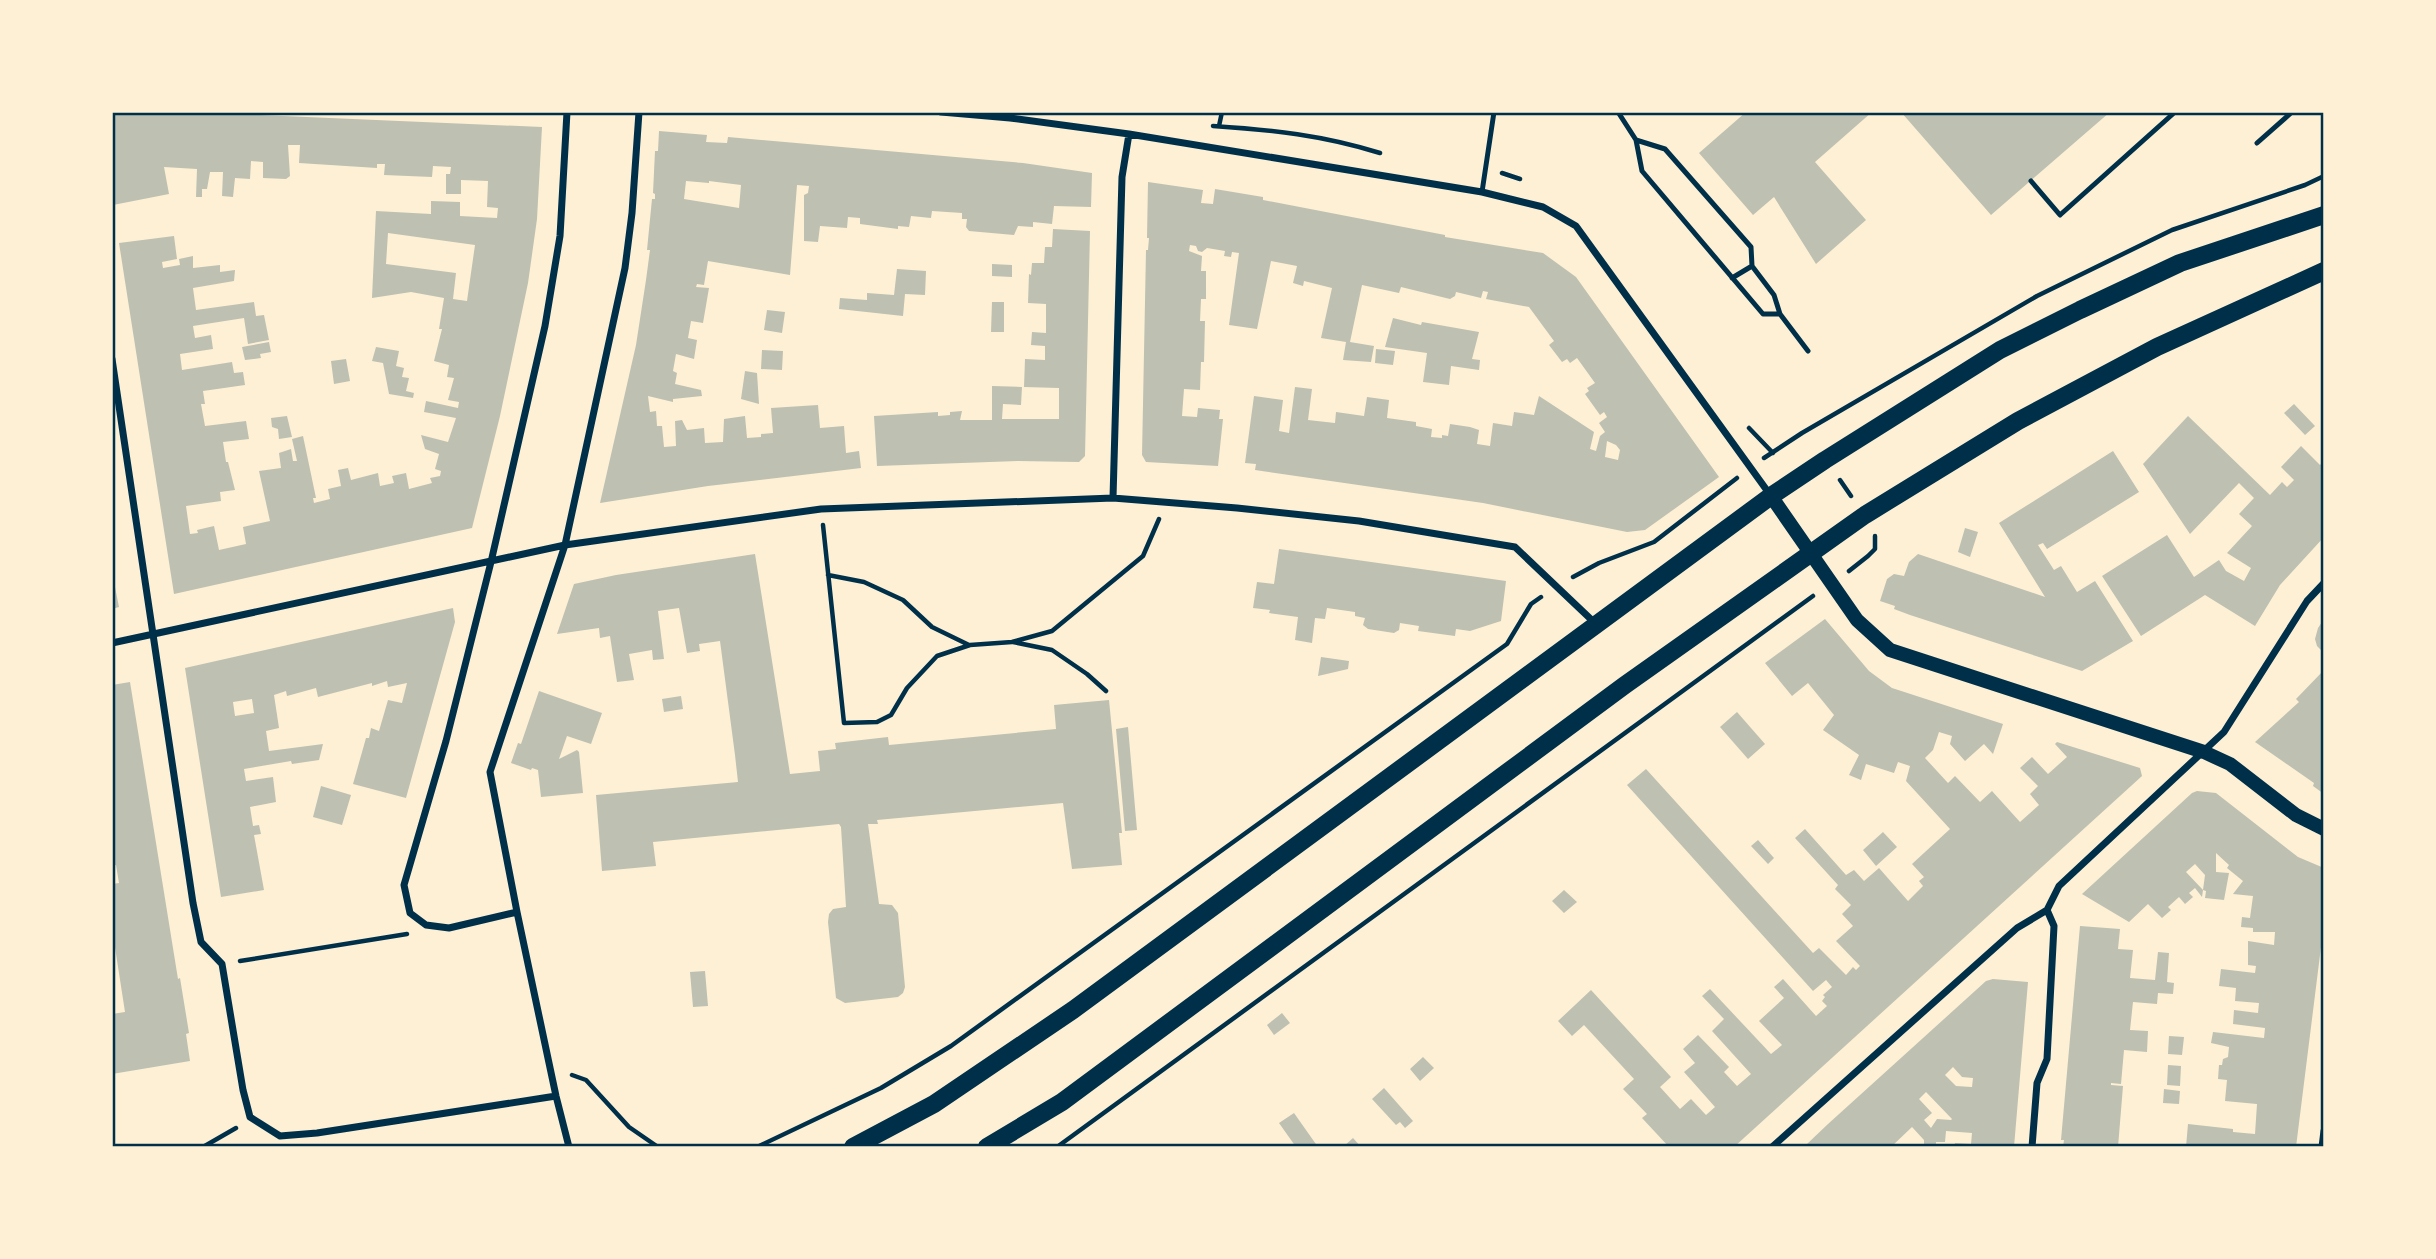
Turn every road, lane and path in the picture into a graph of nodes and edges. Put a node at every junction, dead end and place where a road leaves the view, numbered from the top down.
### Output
1 (567, 112) edge
2 (639, 112) edge
3 (941, 112) edge
4 (1222, 112) edge
5 (1494, 112) edge
6 (1618, 112) edge
7 (2175, 112) edge
8 (2292, 112) edge
9 (1028, 116) edge
10 (1209, 125) dead end
11 (1219, 126) junction
12 (1129, 134) junction
13 (1636, 140) junction
14 (2257, 143) dead end
15 (1386, 155) dead end
16 (1486, 169) junction
17 (1522, 180) dead end
18 (2031, 181) dead end
19 (1482, 192) junction
20 (2324, 215) edge
21 (1752, 266) junction
22 (2324, 271) edge
23 (1731, 278) junction
24 (1780, 314) junction
25 (1808, 351) dead end
26 (112, 359) edge
27 (1741, 420) dead end
28 (1802, 433) dead end
29 (1773, 453) junction
30 (1750, 468) junction
31 (1771, 496) junction
32 (1113, 498) junction
33 (1167, 502) junction
34 (821, 509) junction
35 (565, 545) junction
36 (1810, 554) junction
37 (491, 562) junction
38 (828, 575) junction
39 (1830, 582) junction
40 (2324, 583) edge
41 (1555, 587) junction
42 (1597, 626) junction
43 (152, 634) junction
44 (1012, 642) junction
45 (112, 643) edge
46 (970, 645) junction
47 (1106, 691) dead end
48 (2204, 752) junction
49 (2324, 829) edge
50 (2047, 911) junction
51 (517, 912) junction
52 (426, 925) junction
53 (222, 964) junction
54 (552, 1074) junction
55 (556, 1096) junction
56 (250, 1117) junction
57 (2324, 1130) edge
58 (203, 1147) edge
59 (569, 1147) edge
60 (658, 1147) edge
61 (757, 1147) edge
62 (853, 1147) edge
63 (987, 1147) edge
64 (1057, 1147) edge
65 (1772, 1147) edge
66 (2032, 1147) edge
67 (2322, 1147) edge

1 - 37 street
2 - 35 street
3 - 9 street
4 - 11 path
5 - 16 lane
6 - 13 lane
7 - 18 lane
8 - 14 lane
9 - 12 street
10 - 11 path
11 - 15 path
12 - 19 street
12 - 32 street
13 - 21 lane
13 - 23 lane
16 - 17 path
16 - 19 lane
19 - 30 street
20 - 31 main road
21 - 23 lane
21 - 24 lane
22 - 36 main road
23 - 24 lane
24 - 25 lane
26 - 43 street
27 - 29 path
28 - 29 path
29 - 30 path
30 - 31 street
30 - 41 path
31 - 36 main road
31 - 42 main road
32 - 33 street
32 - 34 street
33 - 41 street
33 - 44 path
34 - 35 street
34 - 38 path
35 - 37 street
35 - 51 street
36 - 39 main road
36 - 63 main road
37 - 43 street
37 - 52 street
38 - 46 path
38 - 46 path
39 - 48 main road
39 - 64 path
40 - 48 street
41 - 42 street
41 - 61 path
42 - 62 main road
43 - 45 street
43 - 53 street
44 - 46 path
44 - 47 path
48 - 49 main road
48 - 50 street
50 - 65 street
50 - 66 street
51 - 52 street
51 - 54 street
52 - 53 path
53 - 56 street
54 - 55 street
54 - 60 path
55 - 56 street
55 - 59 street
56 - 58 path
57 - 67 street

